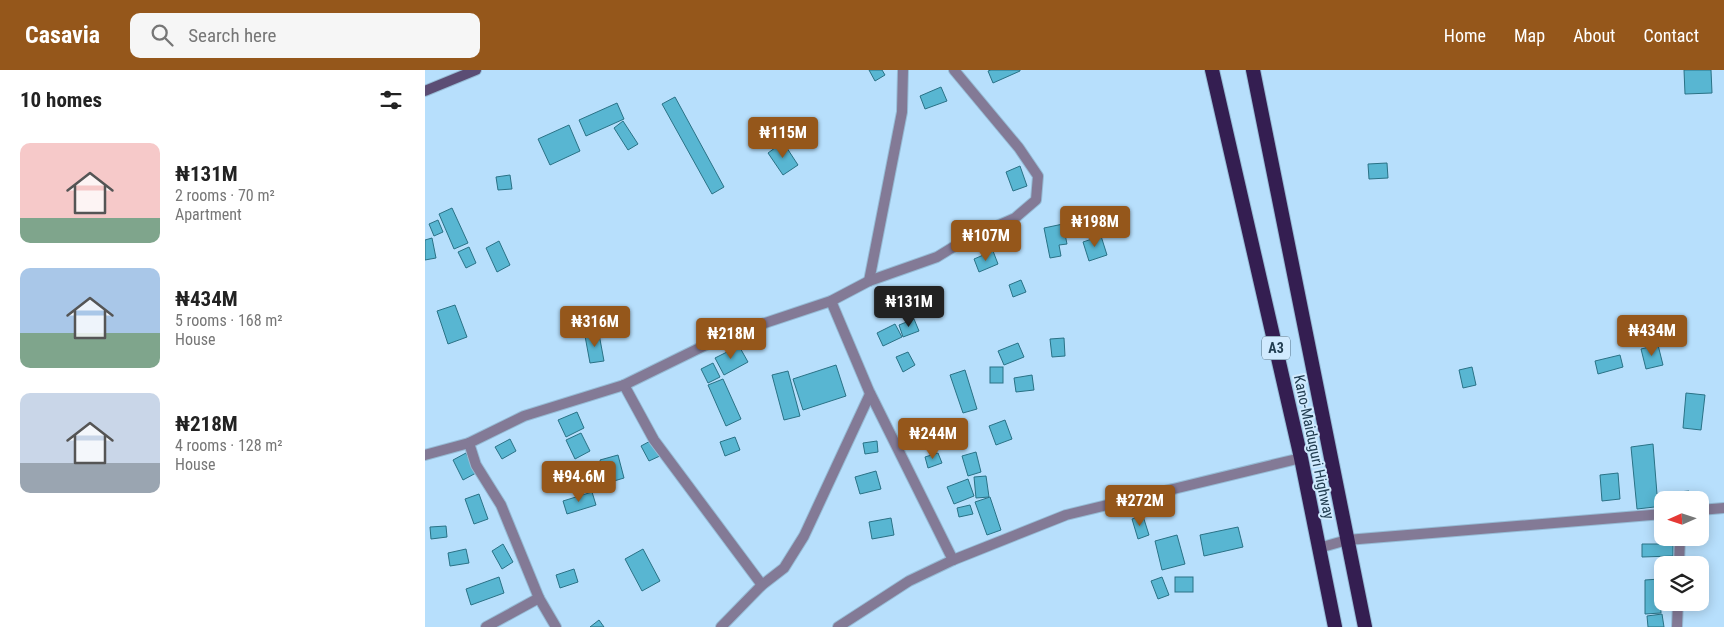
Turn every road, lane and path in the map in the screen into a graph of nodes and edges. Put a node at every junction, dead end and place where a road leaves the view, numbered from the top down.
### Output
1 (476, 70) edge
2 (903, 70) edge
3 (954, 70) edge
4 (1212, 70) edge
5 (1253, 70) edge
6 (425, 91) edge
7 (869, 281) junction
8 (831, 301) junction
9 (624, 385) junction
10 (870, 394) junction
11 (469, 443) junction
12 (425, 455) edge
13 (1301, 458) junction
14 (1724, 508) edge
15 (1709, 509) edge
16 (1654, 515) edge
17 (1347, 540) junction
18 (1319, 548) junction
19 (953, 560) junction
20 (762, 585) junction
21 (539, 598) junction
22 (1678, 611) edge
23 (486, 627) edge
24 (556, 627) edge
25 (721, 627) edge
26 (838, 627) edge
27 (1335, 627) edge
28 (1365, 627) edge
29 (1677, 627) edge

1 - 6 main road
2 - 7 street
3 - 7 street
4 - 13 highway, Kano-Maiduguri Highway / A3
5 - 17 highway, Kano-Maiduguri Highway / A3
7 - 8 street
8 - 9 street
8 - 10 street
9 - 11 street
9 - 20 street
10 - 19 street
10 - 20 street
11 - 12 street
11 - 21 street
13 - 18 highway, Kano-Maiduguri Highway / A3
13 - 19 street
14 - 15 street
16 - 17 street
17 - 18 street
17 - 28 highway, Kano-Maiduguri Highway / A3
18 - 27 highway, Kano-Maiduguri Highway / A3
19 - 26 street
20 - 25 street
21 - 23 street
21 - 24 street
22 - 29 street

